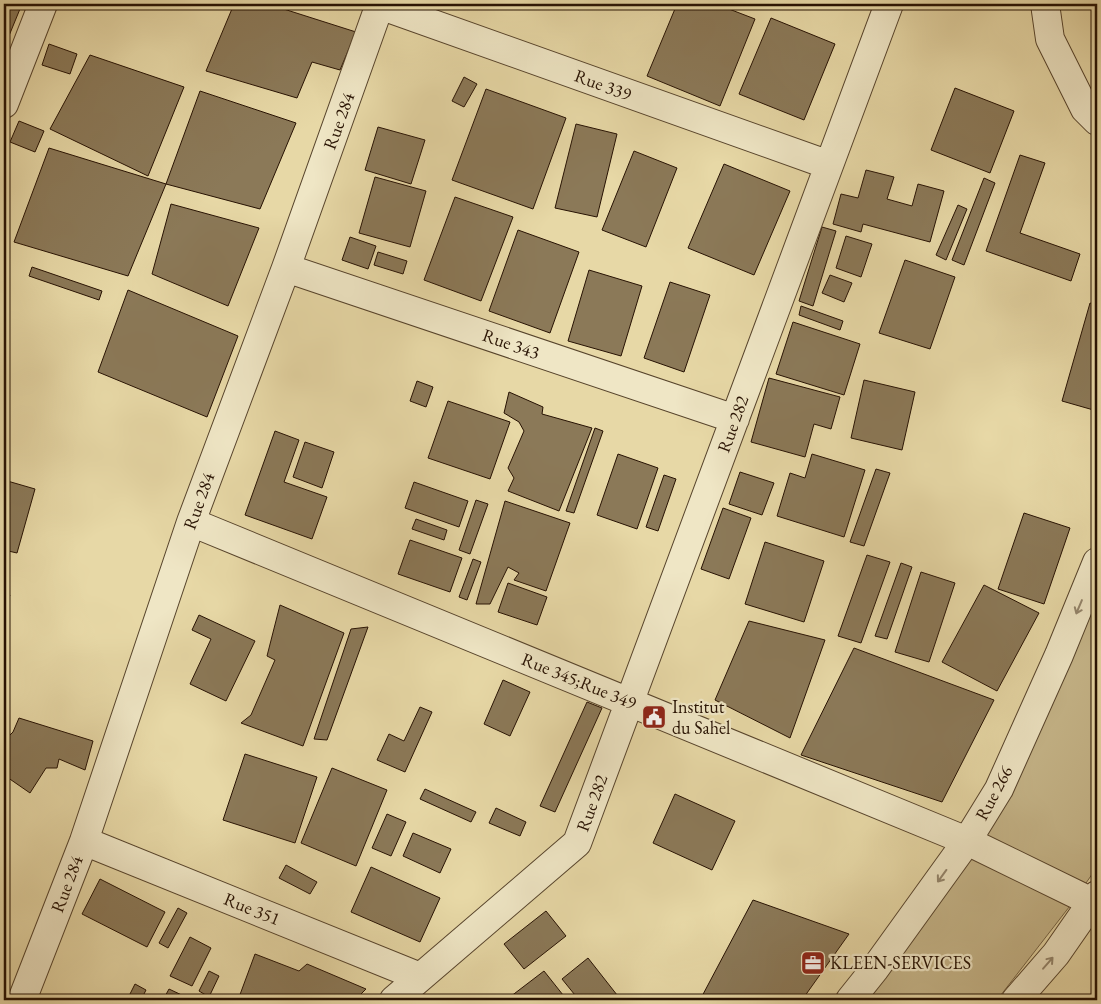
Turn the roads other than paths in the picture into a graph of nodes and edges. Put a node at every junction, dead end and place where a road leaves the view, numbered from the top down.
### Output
1 (43, 4) edge
2 (379, 4) edge
3 (889, 4) edge
4 (1045, 4) edge
5 (4, 104) edge
6 (1097, 122) edge
7 (829, 165) junction
8 (286, 268) junction
9 (735, 419) junction
10 (191, 522) junction
11 (1097, 562) edge
12 (630, 702) junction
13 (967, 840) junction
14 (84, 841) junction
15 (1096, 901) edge
16 (420, 977) junction
17 (22, 1000) edge
18 (394, 1000) edge
19 (850, 1000) edge
20 (1016, 1000) edge

1 - 5 street
2 - 7 street, Rue 339
2 - 8 street, Rue 284
3 - 7 street, Rue 282
4 - 6 street
7 - 9 street, Rue 282
8 - 9 street, Rue 343
8 - 10 street, Rue 284
9 - 12 street, Rue 282
10 - 12 street, Rue 345;Rue 349
10 - 14 street, Rue 284
11 -> 13 street, Rue 266
12 - 13 street, Rue 345;Rue 349
12 - 16 street, Rue 282
13 - 15 street, Rue 345;Rue 349
13 -> 19 street, Rue 266
14 - 16 street, Rue 351
14 - 17 street, Rue 284
20 -> 15 street
16 - 18 street

